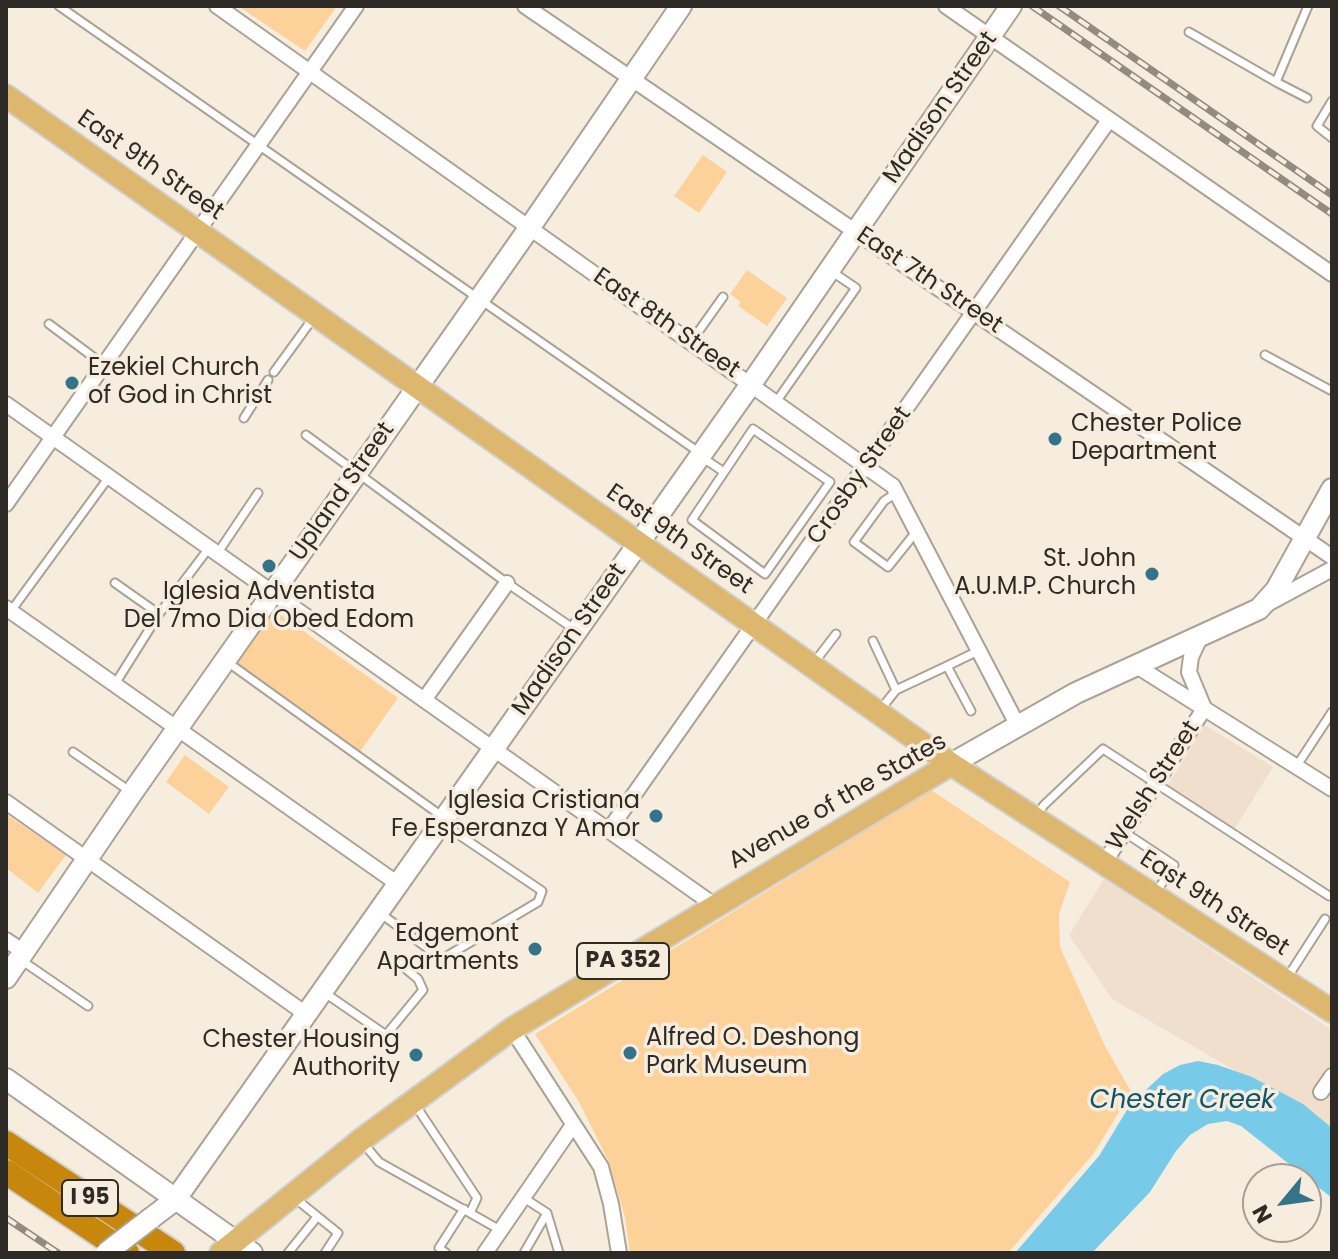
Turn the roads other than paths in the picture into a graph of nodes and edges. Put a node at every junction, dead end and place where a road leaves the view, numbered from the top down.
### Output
1 (59, 6) edge
2 (217, 6) edge
3 (356, 6) edge
4 (525, 6) edge
5 (681, 6) edge
6 (946, 6) edge
7 (1011, 6) edge
8 (1308, 6) edge
9 (1189, 32) dead end
10 (991, 37) junction
11 (311, 71) junction
12 (630, 78) junction
13 (1276, 82) junction
14 (6, 96) edge
15 (1307, 98) dead end
16 (1332, 101) edge
17 (1109, 120) junction
18 (1332, 138) edge
19 (258, 146) junction
20 (530, 227) junction
21 (856, 231) junction
22 (198, 232) junction
23 (830, 269) junction
24 (1332, 274) edge
25 (723, 297) dead end
26 (478, 299) junction
27 (974, 312) junction
28 (316, 315) junction
29 (49, 324) dead end
30 (691, 342) junction
31 (1265, 355) dead end
32 (104, 365) junction
33 (274, 372) dead end
34 (268, 380) dead end
35 (751, 384) junction
36 (417, 387) junction
37 (1332, 391) edge
38 (776, 402) junction
39 (6, 404) edge
40 (244, 418) dead end
41 (306, 435) dead end
42 (53, 437) junction
43 (701, 455) junction
44 (867, 466) junction
45 (357, 472) junction
46 (724, 472) junction
47 (109, 477) junction
48 (1332, 489) edge
49 (897, 491) junction
50 (258, 493) dead end
51 (6, 504) edge
52 (917, 530) junction
53 (795, 531) junction
54 (1303, 538) junction
55 (813, 543) junction
56 (639, 544) junction
57 (213, 551) junction
58 (1332, 557) edge
59 (1332, 569) edge
60 (115, 583) dead end
61 (507, 583) junction
62 (273, 593) junction
63 (1259, 609) junction
64 (8, 610) edge
65 (159, 614) junction
66 (755, 626) junction
67 (576, 630) junction
68 (836, 634) dead end
69 (1201, 636) junction
70 (873, 641) dead end
71 (979, 651) junction
72 (226, 661) junction
73 (811, 665) junction
74 (1135, 665) junction
75 (947, 666) junction
76 (115, 684) junction
77 (896, 690) junction
78 (424, 700) junction
79 (1204, 709) junction
80 (971, 711) dead end
81 (1332, 712) edge
82 (878, 713) junction
83 (1018, 726) junction
84 (178, 728) junction
85 (494, 749) junction
86 (73, 752) dead end
87 (951, 764) junction
88 (1296, 767) junction
89 (1155, 784) junction
90 (1332, 789) edge
91 (132, 793) junction
92 (6, 802) edge
93 (1035, 819) junction
94 (443, 821) junction
95 (609, 830) junction
96 (1124, 832) junction
97 (88, 860) junction
98 (1104, 863) junction
99 (398, 884) junction
100 (1154, 896) junction
101 (1329, 896) dead end
102 (714, 905) junction
103 (379, 912) junction
104 (1325, 919) dead end
105 (6, 940) edge
106 (22, 956) junction
107 (395, 960) dead end
108 (6, 978) edge
109 (1285, 981) junction
110 (323, 991) junction
111 (88, 1006) dead end
112 (1332, 1011) edge
113 (306, 1014) junction
114 (512, 1029) junction
115 (1332, 1076) edge
116 (6, 1079) edge
117 (1321, 1092) dead end
118 (413, 1101) junction
119 (573, 1125) junction
120 (361, 1140) junction
121 (6, 1143) edge
122 (6, 1172) edge
123 (293, 1197) junction
124 (522, 1197) junction
125 (175, 1200) junction
126 (467, 1211) junction
127 (547, 1213) junction
128 (317, 1217) junction
129 (500, 1230) junction
130 (237, 1249) edge
131 (106, 1253) edge
132 (127, 1253) edge
133 (173, 1253) edge
134 (288, 1253) edge
135 (325, 1253) edge
136 (446, 1253) edge
137 (485, 1253) edge
138 (524, 1253) edge
139 (559, 1253) edge
140 (619, 1253) edge

1 - 19 lane
2 - 11 street, East 8th Street
3 - 11 street
4 - 12 street, East 7th Street
5 - 12 street, Upland Street
6 - 10 street
7 - 10 street, Madison Street
8 - 13 lane
9 - 13 lane
10 - 17 street
10 - 21 street, Madison Street
11 - 19 street
11 - 20 street, East 8th Street
12 - 20 street, Upland Street
12 - 21 street, East 7th Street
13 - 15 lane
14 - 22 main road, East 9th Street
16 - 18 lane
17 - 24 street
17 - 27 street, Crosby Street
19 - 22 street
19 - 26 lane
20 - 26 street, Upland Street
20 - 30 street, East 8th Street
21 - 23 street, Madison Street
21 - 27 street, East 7th Street
22 - 28 main road, East 9th Street
22 - 32 street
23 - 35 street, Madison Street
23 - 38 lane
25 - 30 lane
26 - 36 street, Upland Street
26 - 43 lane
27 - 44 street, Crosby Street
27 - 54 street, East 7th Street
28 - 33 lane
28 - 36 main road, East 9th Street
29 - 32 lane
30 - 35 street, East 8th Street
31 - 37 lane
32 - 42 street
34 - 40 lane
35 - 38 street, East 8th Street
35 - 43 street, Madison Street
36 - 45 street, Upland Street
36 - 56 main road, East 9th Street
38 - 44 street, East 8th Street
39 - 42 street
41 - 45 lane
42 - 47 street
42 - 51 street
43 - 46 lane
43 - 56 street, Madison Street
44 - 49 street, East 8th Street
44 - 55 street, Crosby Street
45 - 61 lane
45 - 62 street, Upland Street
46 - 53 lane
46 - 53 lane
47 - 57 street
47 - 64 lane
48 - 54 street
49 - 52 street, East 8th Street
49 - 52 lane
50 - 57 lane
52 - 71 street, East 8th Street
53 - 55 lane
54 - 58 street, East 7th Street
54 - 63 street
55 - 66 street, Crosby Street
56 - 66 main road, East 9th Street
56 - 67 street, Madison Street
57 - 62 street
57 - 65 lane
59 - 63 street, Avenue of the States
60 - 65 lane
61 - 67 lane
61 - 78 street
62 - 72 street, Upland Street
62 - 78 street
63 - 69 street, Avenue of the States
64 - 76 street
65 - 76 lane
66 - 73 main road, East 9th Street
66 - 95 street, Crosby Street
67 - 85 street, Madison Street
68 - 73 lane
69 - 74 street, Avenue of the States
69 - 79 street
70 - 77 lane
71 - 75 lane
71 - 83 street, East 8th Street
72 - 84 street, Upland Street
72 - 94 lane
73 - 82 main road, East 9th Street
74 - 79 street
74 - 83 street, Avenue of the States
75 - 77 lane
75 - 80 lane
76 - 84 street
77 - 82 lane
78 - 85 street
79 - 88 street
79 - 89 street, Welsh Street
81 - 88 lane
82 - 87 main road, East 9th Street
83 - 87 street, Avenue of the States
84 - 91 street, Upland Street
84 - 99 street
85 - 94 street, Madison Street
85 - 95 street
86 - 91 lane
87 - 93 main road, East 9th Street
87 - 102 main road, Avenue of the States / PA 352
88 - 90 street
89 - 93 lane
89 - 96 street, Welsh Street
89 - 101 lane
91 - 97 street, Upland Street
92 - 97 street
93 - 98 main road, East 9th Street
94 - 99 street, Madison Street
94 - 103 lane
95 - 102 street
96 - 98 street, Welsh Street
96 - 100 lane
97 - 106 street, Upland Street
97 - 113 street
98 - 100 main road, East 9th Street
99 - 103 street, Madison Street
100 - 109 main road, East 9th Street
102 - 114 main road, Avenue of the States / PA 352
103 - 110 street, Madison Street
104 - 109 lane
105 - 106 street
106 - 108 street, Upland Street
106 - 111 lane
107 - 110 lane
109 - 112 main road, East 9th Street
110 - 113 street, Madison Street
113 - 125 street, Madison Street
114 - 118 main road, Avenue of the States / PA 352
114 - 119 street
115 - 117 street
116 - 125 street
118 - 120 main road, Avenue of the States / PA 352
118 - 126 lane
119 - 124 street
119 - 140 street
120 - 123 main road, PA 352
120 - 126 lane
121 - 133 highway, I 95
122 - 132 highway, I 95
123 - 128 lane
123 - 130 main road, PA 352
124 - 127 lane
124 - 129 street
125 - 130 street
125 - 131 street, Madison Street, bridge
126 - 129 lane
126 - 136 lane
127 - 138 lane
127 - 139 lane
128 - 134 lane
128 - 135 lane
129 - 137 street

